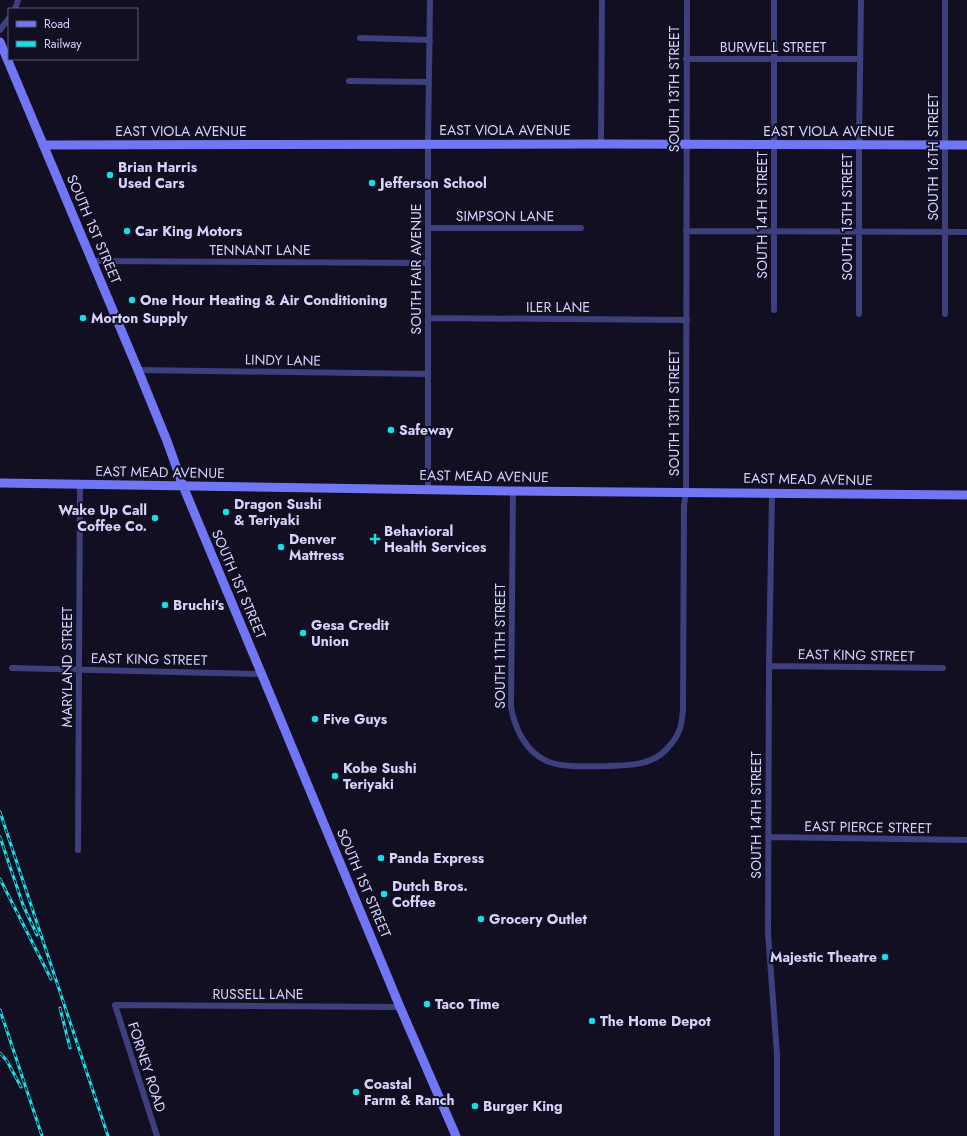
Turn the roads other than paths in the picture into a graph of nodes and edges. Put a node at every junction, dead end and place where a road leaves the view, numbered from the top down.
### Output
1 (430, 0) edge
2 (602, 0) edge
3 (687, 0) edge
4 (774, 0) edge
5 (861, 0) edge
6 (945, 0) edge
7 (8, 19) edge
8 (0, 30) edge
9 (360, 38) dead end
10 (430, 40) junction
11 (0, 42) edge
12 (686, 59) junction
13 (774, 59) junction
14 (860, 59) junction
15 (349, 81) dead end
16 (429, 82) junction
17 (428, 144) junction
18 (601, 144) junction
19 (686, 144) junction
20 (43, 145) junction
21 (774, 145) junction
22 (859, 145) junction
23 (945, 145) junction
24 (967, 145) edge
25 (428, 228) junction
26 (581, 228) dead end
27 (686, 231) junction
28 (774, 231) junction
29 (859, 231) junction
30 (945, 232) junction
31 (967, 232) edge
32 (92, 261) junction
33 (428, 262) junction
34 (774, 310) dead end
35 (859, 314) dead end
36 (945, 314) dead end
37 (428, 318) junction
38 (687, 320) junction
39 (138, 370) junction
40 (428, 374) junction
41 (0, 483) edge
42 (80, 484) junction
43 (183, 486) junction
44 (428, 489) junction
45 (513, 491) junction
46 (686, 492) junction
47 (772, 493) junction
48 (967, 495) edge
49 (769, 666) junction
50 (12, 668) dead end
51 (943, 668) dead end
52 (79, 669) junction
53 (261, 674) junction
54 (598, 766) joint
55 (768, 837) junction
56 (967, 840) edge
57 (78, 850) dead end
58 (115, 1005) joint
59 (400, 1007) junction
60 (157, 1136) edge
61 (456, 1136) edge
62 (777, 1136) edge

1 - 10 street, SOUTH FAIR AVENUE
2 - 18 street
3 - 12 street, SOUTH 13TH STREET
4 - 13 street, SOUTH 14TH STREET
5 - 14 street, SOUTH 15TH STREET
6 - 23 street, SOUTH 16TH STREET
7 - 8 street
9 - 10 street
10 - 16 street, SOUTH FAIR AVENUE
11 - 20 street, SOUTH 1ST STREET
12 - 13 street, BURWELL STREET
12 - 19 street, SOUTH 13TH STREET
13 - 14 street, BURWELL STREET
13 - 21 street, SOUTH 14TH STREET
14 - 22 street, SOUTH 15TH STREET
15 - 16 street
16 - 17 street, SOUTH FAIR AVENUE
17 - 18 street, EAST VIOLA AVENUE
17 - 20 street, EAST VIOLA AVENUE
17 - 25 street, SOUTH FAIR AVENUE
18 - 19 street, EAST VIOLA AVENUE
19 - 21 street, EAST VIOLA AVENUE
19 - 27 street, SOUTH 13TH STREET
20 - 32 street, SOUTH 1ST STREET
21 - 22 street, EAST VIOLA AVENUE
21 - 28 street, SOUTH 14TH STREET
22 - 23 street, EAST VIOLA AVENUE
22 - 29 street, SOUTH 15TH STREET
23 - 24 street, EAST VIOLA AVENUE
23 - 30 street, SOUTH 16TH STREET
25 - 26 street, SIMPSON LANE
25 - 33 street, SOUTH FAIR AVENUE
27 - 28 street
27 - 38 street, SOUTH 13TH STREET
28 - 29 street
28 - 34 street, SOUTH 14TH STREET
29 - 30 street
29 - 35 street, SOUTH 15TH STREET
30 - 31 street
30 - 36 street, SOUTH 16TH STREET
32 - 33 street, TENNANT LANE
32 - 39 street, SOUTH 1ST STREET
33 - 37 street, SOUTH FAIR AVENUE
37 - 38 street, ILER LANE
37 - 40 street, SOUTH FAIR AVENUE
38 - 46 street, SOUTH 13TH STREET
39 - 40 street, LINDY LANE
39 - 43 street, SOUTH 1ST STREET
40 - 44 street, SOUTH FAIR AVENUE
41 - 42 street, EAST MEAD AVENUE
42 - 43 street, EAST MEAD AVENUE
42 - 52 street, MARYLAND STREET
43 - 44 street, EAST MEAD AVENUE
43 - 53 street, SOUTH 1ST STREET
44 - 45 street, EAST MEAD AVENUE
45 - 46 street, EAST MEAD AVENUE
45 - 54 street, SOUTH 11TH STREET
46 - 47 street, EAST MEAD AVENUE
46 - 54 street, SOUTH 13TH STREET
47 - 48 street, EAST MEAD AVENUE
47 - 49 street, SOUTH 14TH STREET
49 - 51 street, EAST KING STREET
49 - 55 street, SOUTH 14TH STREET
50 - 52 street, EAST KING STREET
52 - 53 street, EAST KING STREET
52 - 57 street, MARYLAND STREET
53 - 59 street, SOUTH 1ST STREET
55 - 56 street, EAST PIERCE STREET
55 - 62 street, SOUTH 14TH STREET
58 - 59 street, RUSSELL LANE
58 - 60 street, FORNEY ROAD
59 - 61 street, SOUTH 1ST STREET

